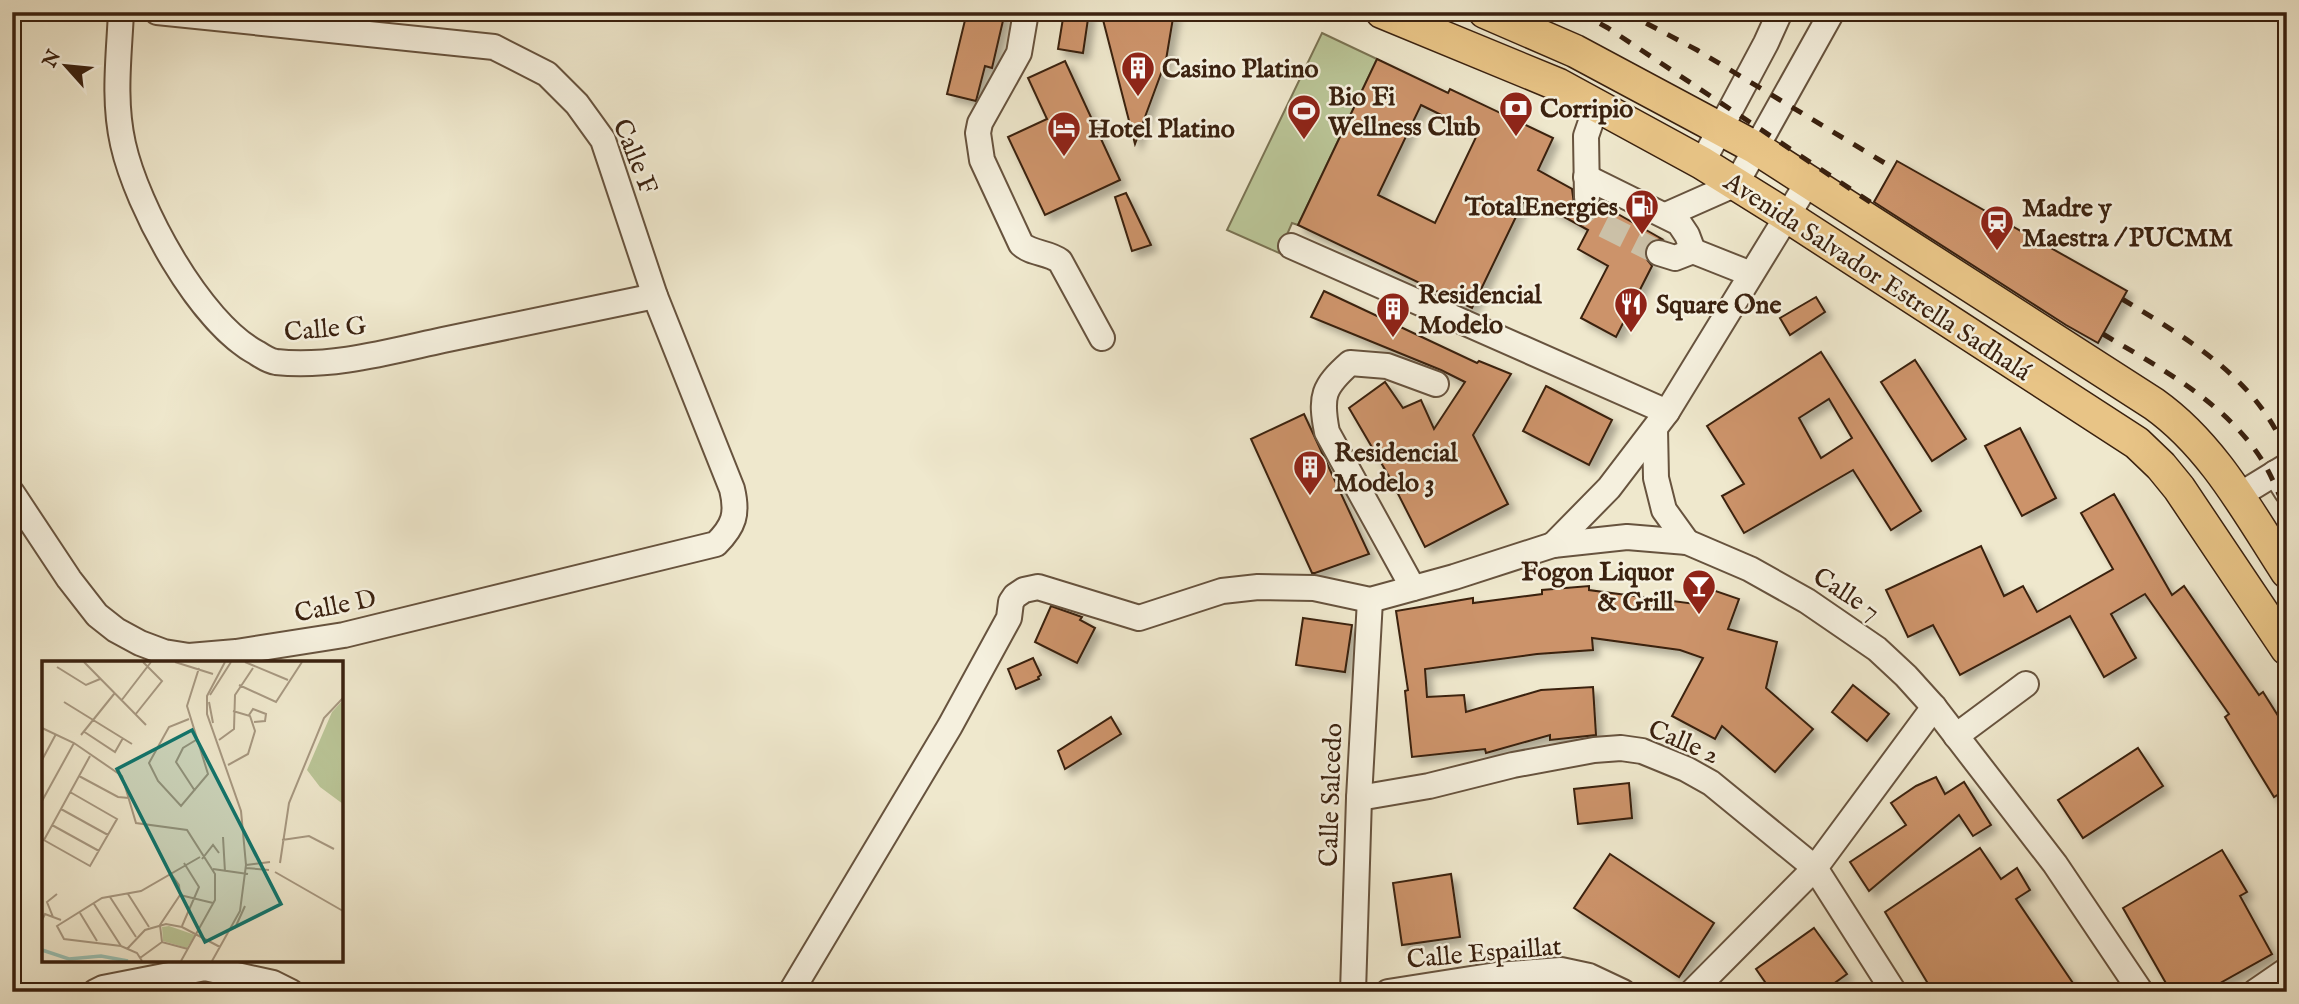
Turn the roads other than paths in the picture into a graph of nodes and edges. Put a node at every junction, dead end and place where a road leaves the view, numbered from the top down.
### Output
1 (121, 12) edge
2 (157, 12) edge
3 (1026, 12) edge
4 (1382, 12) edge
5 (1485, 12) edge
6 (1780, 12) edge
7 (1832, 12) edge
8 (326, 20) edge
9 (1597, 104) junction
10 (1722, 129) junction
11 (1756, 148) junction
12 (1702, 163) junction
13 (1808, 182) junction
14 (1736, 184) junction
15 (1666, 215) junction
16 (1787, 216) junction
17 (1291, 246) dead end
18 (1693, 251) junction
19 (1659, 253) tunnel mouth
20 (1751, 274) junction
21 (655, 296) junction
22 (1102, 338) dead end
23 (1436, 384) dead end
24 (1661, 421) junction
25 (2283, 477) edge
26 (12, 493) edge
27 (2238, 496) junction
28 (730, 530) joint
29 (1687, 542) junction
30 (1553, 545) junction
31 (2287, 572) edge
32 (1413, 588) junction
33 (1370, 600) junction
34 (2287, 649) edge
35 (2026, 684) dead end
36 (1934, 707) junction
37 (1956, 736) junction
38 (1359, 798) junction
39 (1815, 868) junction
40 (2287, 970) edge
41 (95, 992) edge
42 (291, 992) edge
43 (791, 992) edge
44 (1353, 992) edge
45 (1388, 992) edge
46 (1623, 992) edge
47 (1692, 992) edge
48 (1894, 992) edge
49 (2141, 992) edge
50 (2255, 992) edge

1 - 21 street, Calle G
2 - 8 street, Calle F
3 - 22 street
4 - 9 main road, Avenida Salvador Estrella Sadhalá
5 - 10 main road, Avenida Salvador Estrella Sadhalá
6 - 10 street
7 - 11 street
8 - 21 street, Calle F
9 - 12 main road, Avenida Salvador Estrella Sadhalá
9 - 15 street
10 - 11 main road, Avenida Salvador Estrella Sadhalá
10 - 12 street
11 - 13 main road, Avenida Salvador Estrella Sadhalá
11 - 14 street
12 - 14 main road, Avenida Salvador Estrella Sadhalá
13 - 16 street
13 - 27 main road, Avenida Salvador Estrella Sadhalá
14 - 15 street
14 - 16 main road, Avenida Salvador Estrella Sadhalá
15 - 18 street
16 - 20 street
16 - 34 main road, Avenida Salvador Estrella Sadhalá
17 - 24 street
18 - 19 street
18 - 20 street
20 - 24 street
21 - 28 street, Calle F
23 - 32 street
24 - 29 street
24 - 30 street
25 - 27 street
26 - 28 street, Calle D
27 - 31 main road, Avenida Salvador Estrella Sadhalá
29 - 30 street, Calle 7
29 - 36 street, Calle 7
30 - 32 street, Calle 7
32 - 33 street, Calle 7
33 - 38 street, Calle Salcedo
33 - 43 street
35 - 37 street
36 - 37 street, Calle 7
36 - 39 street
37 - 49 street, Calle 7
38 - 39 street, Calle 2
38 - 44 street, Calle Salcedo
39 - 47 street
39 - 48 street, Calle 2
40 - 50 street
41 - 42 street
45 - 46 street, Calle Espaillat

